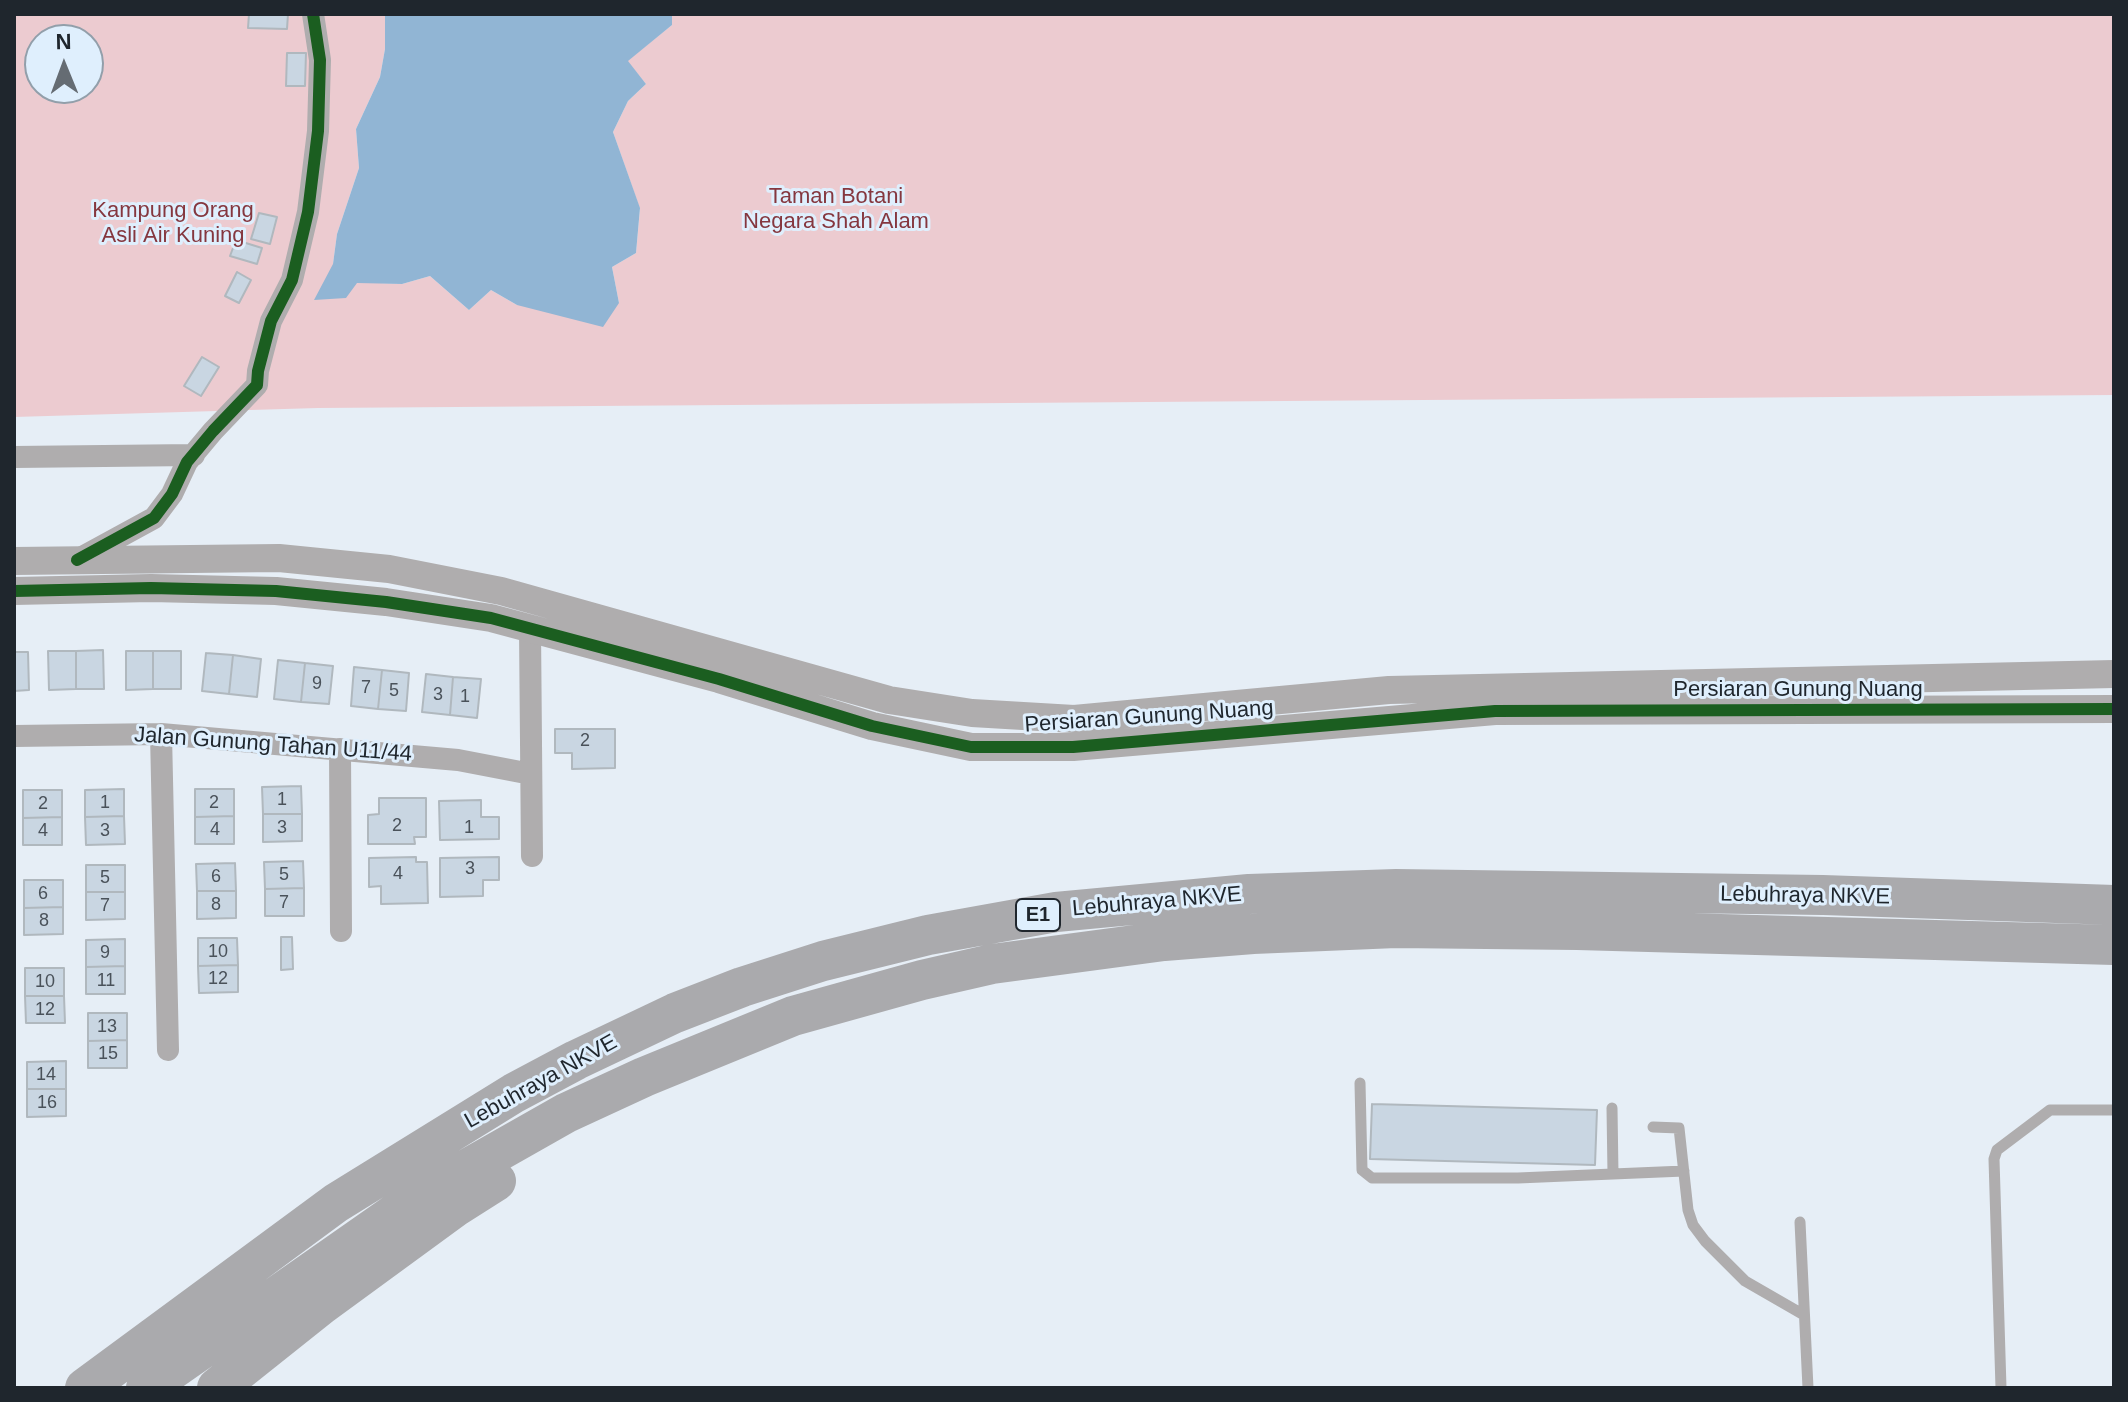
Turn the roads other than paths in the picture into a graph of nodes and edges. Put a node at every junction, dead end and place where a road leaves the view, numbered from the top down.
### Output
1 (313, 14) edge
2 (194, 455) junction
3 (14, 457) edge
4 (77, 560) junction
5 (14, 561) edge
6 (14, 591) edge
7 (530, 629) junction
8 (2114, 674) edge
9 (2114, 709) edge
10 (161, 734) junction
11 (14, 736) edge
12 (340, 749) junction
13 (531, 774) junction
14 (532, 856) dead end
15 (2114, 905) edge
16 (341, 931) dead end
17 (2114, 945) edge
18 (793, 1016) junction
19 (168, 1050) dead end
20 (1360, 1083) dead end
21 (1612, 1108) dead end
22 (2114, 1110) edge
23 (1653, 1127) dead end
24 (1684, 1171) junction
25 (1613, 1174) junction
26 (1800, 1222) dead end
27 (1804, 1315) junction
28 (143, 1345) junction
29 (66, 1388) edge
30 (85, 1388) edge
31 (146, 1388) edge
32 (217, 1388) edge
33 (1808, 1388) edge
34 (2001, 1388) edge

1 - 2 street
2 - 3 street
2 - 4 street
4 - 5 street, Persiaran Gunung Nuang
4 - 8 street, Persiaran Gunung Nuang
6 - 7 street, Persiaran Gunung Nuang
7 - 9 street, Persiaran Gunung Nuang
7 - 13 street
10 - 11 street, Jalan Gunung Tahan U11/44
10 - 12 street, Jalan Gunung Tahan U11/44
10 - 19 street
12 - 13 street, Jalan Gunung Tahan U11/44
12 - 16 street
13 - 14 street
15 - 28 highway, Lebuhraya NKVE / E1
17 - 18 highway, Lebuhraya NKVE / E1
18 - 31 highway, Lebuhraya NKVE / E1
18 - 32 highway
20 - 25 lane
21 - 25 lane
22 - 34 lane
23 - 24 lane
24 - 25 lane
24 - 27 lane
26 - 27 lane
27 - 33 lane
28 - 29 highway
28 - 30 highway, Lebuhraya NKVE / E1

